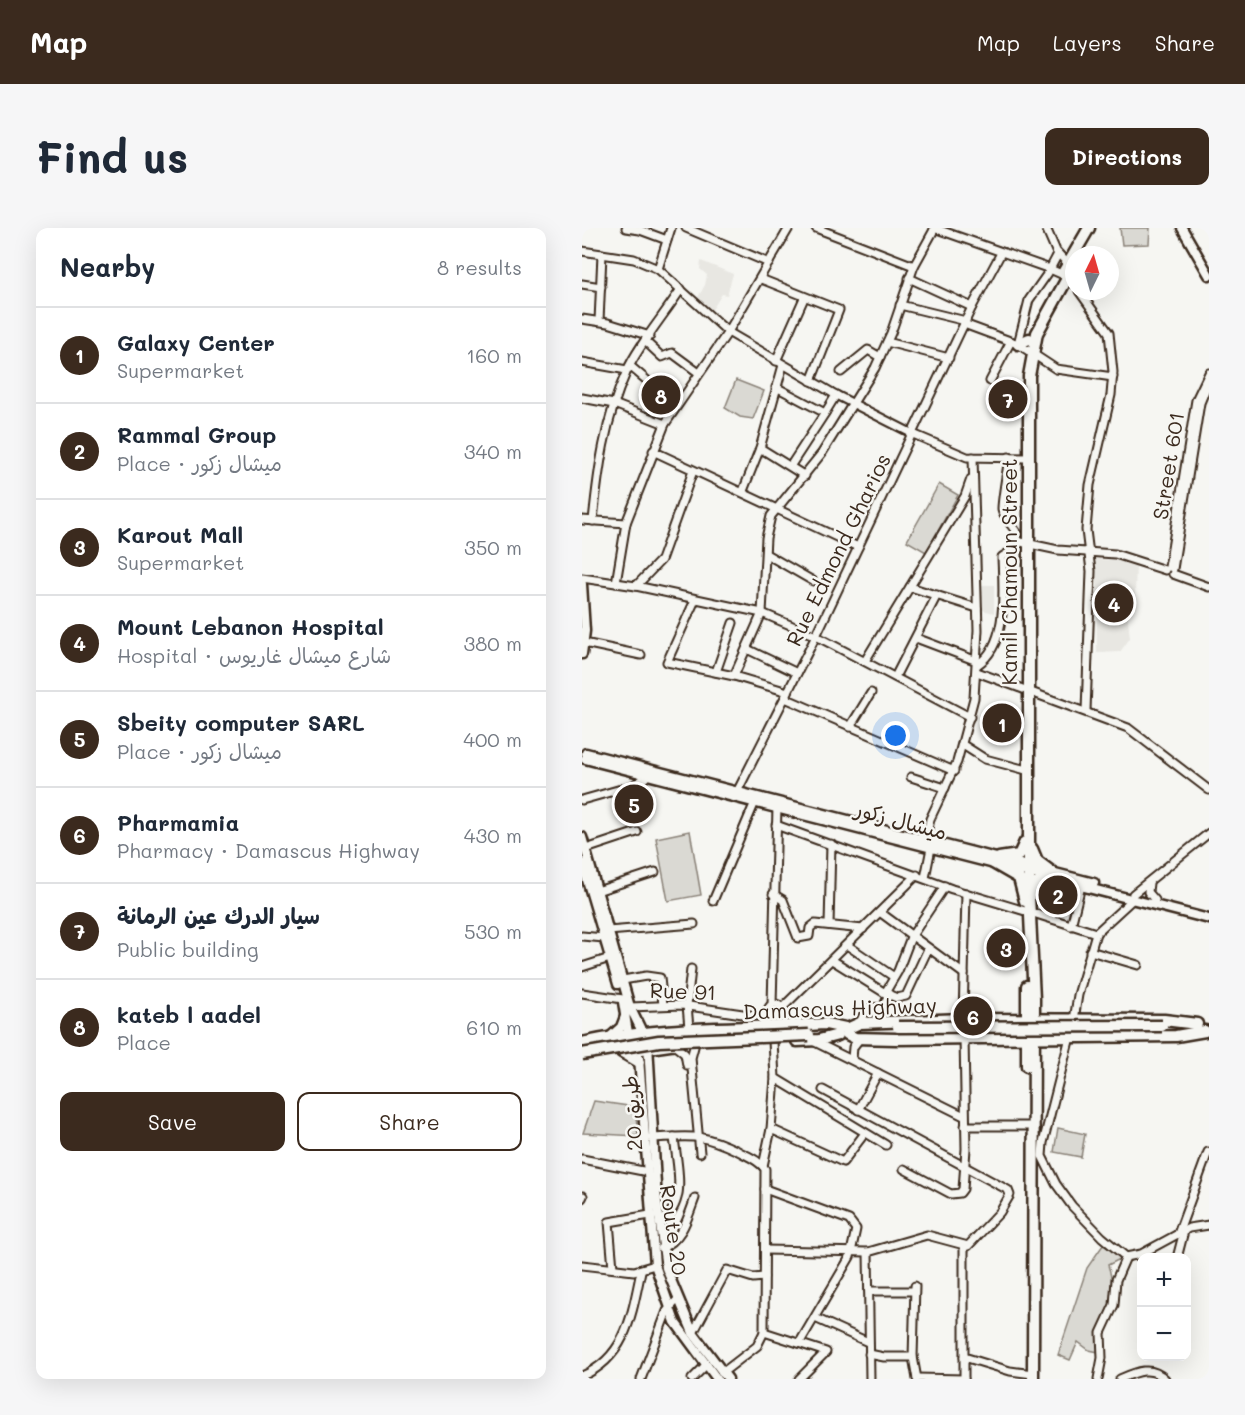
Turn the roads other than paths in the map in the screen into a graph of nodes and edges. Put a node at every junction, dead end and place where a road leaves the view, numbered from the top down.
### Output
1 (626, 228) edge
2 (671, 228) edge
3 (686, 228) edge
4 (789, 228) edge
5 (816, 228) edge
6 (934, 228) edge
7 (1046, 228) edge
8 (1089, 228) edge
9 (1096, 228) edge
10 (1182, 228) edge
11 (667, 240) junction
12 (1081, 246) edge
13 (1083, 246) edge
14 (582, 251) edge
15 (1057, 252) junction
16 (1001, 253) junction
17 (602, 254) junction
18 (1065, 254) edge
19 (769, 263) junction
20 (914, 266) junction
21 (658, 268) junction
22 (1065, 269) edge
23 (1049, 271) junction
24 (1065, 275) edge
25 (1209, 275) edge
26 (909, 278) junction
27 (761, 279) junction
28 (1065, 280) edge
29 (582, 284) edge
30 (601, 287) junction
31 (681, 289) junction
32 (804, 298) junction
33 (1085, 300) edge
34 (900, 305) junction
35 (972, 307) junction
36 (582, 319) edge
37 (599, 321) junction
38 (965, 323) junction
39 (728, 332) junction
40 (648, 339) junction
41 (887, 342) junction
42 (1023, 345) junction
43 (880, 357) junction
44 (949, 358) junction
45 (582, 362) edge
46 (779, 363) junction
47 (629, 368) junction
48 (841, 372) dead end
49 (699, 373) junction
50 (1209, 374) edge
51 (1113, 377) junction
52 (811, 381) junction
53 (990, 381) dead end
54 (1209, 381) edge
55 (776, 387) junction
56 (836, 395) junction
57 (582, 398) edge
58 (853, 403) junction
59 (614, 404) junction
60 (676, 405) junction
61 (825, 413) junction
62 (665, 424) junction
63 (914, 434) junction
64 (760, 448) junction
65 (653, 451) junction
66 (973, 457) junction
67 (1009, 457) junction
68 (1026, 457) junction
69 (791, 465) junction
70 (693, 471) junction
71 (973, 474) junction
72 (805, 476) junction
73 (742, 491) junction
74 (965, 496) junction
75 (974, 496) junction
76 (775, 508) junction
77 (582, 520) edge
78 (593, 521) junction
79 (626, 523) junction
80 (1023, 543) junction
81 (858, 547) junction
82 (1088, 552) junction
83 (766, 555) junction
84 (1171, 570) junction
85 (582, 578) edge
86 (813, 581) dead end
87 (616, 583) junction
88 (582, 584) edge
89 (636, 586) junction
90 (1209, 586) edge
91 (910, 587) junction
92 (937, 595) junction
93 (696, 600) junction
94 (977, 608) junction
95 (762, 613) junction
96 (733, 623) dead end
97 (816, 636) junction
98 (916, 638) junction
99 (584, 643) junction
100 (747, 649) junction
101 (582, 654) edge
102 (641, 655) dead end
103 (865, 661) junction
104 (977, 666) junction
105 (716, 672) junction
106 (797, 674) junction
107 (734, 676) junction
108 (895, 677) junction
109 (1027, 691) junction
110 (871, 693) dead end
111 (786, 695) junction
112 (1086, 711) junction
113 (970, 717) junction
114 (850, 727) junction
115 (963, 745) junction
116 (584, 756) edge
117 (954, 771) junction
118 (1027, 771) junction
119 (911, 777) dead end
120 (645, 778) junction
121 (945, 788) junction
122 (1209, 790) edge
123 (737, 792) junction
124 (582, 800) edge
125 (755, 802) junction
126 (777, 807) junction
127 (776, 825) junction
128 (637, 832) dead end
129 (1209, 833) edge
130 (582, 837) edge
131 (1028, 842) junction
132 (928, 843) junction
133 (831, 844) junction
134 (586, 849) junction
135 (996, 861) junction
136 (582, 863) edge
137 (1028, 869) junction
138 (654, 872) dead end
139 (921, 876) junction
140 (1053, 876) junction
141 (1151, 881) junction
142 (945, 886) junction
143 (1081, 886) junction
144 (597, 891) junction
145 (966, 893) junction
146 (773, 894) junction
147 (1027, 895) junction
148 (1133, 897) junction
149 (1155, 900) junction
150 (713, 901) dead end
151 (1027, 911) junction
152 (880, 913) junction
153 (1209, 914) edge
154 (1209, 919) edge
155 (694, 924) dead end
156 (829, 925) junction
157 (1071, 926) junction
158 (863, 929) junction
159 (1096, 933) junction
160 (605, 934) junction
161 (582, 936) edge
162 (911, 937) junction
163 (847, 945) junction
164 (928, 949) junction
165 (1090, 951) junction
166 (609, 958) junction
167 (832, 960) junction
168 (1138, 964) dead end
169 (582, 967) edge
170 (691, 969) dead end
171 (963, 974) junction
172 (894, 977) junction
173 (623, 980) junction
174 (582, 993) edge
175 (887, 993) junction
176 (1031, 996) junction
177 (623, 999) junction
178 (663, 1005) junction
179 (687, 1005) junction
180 (772, 1005) junction
181 (628, 1010) junction
182 (782, 1011) junction
183 (769, 1015) junction
184 (963, 1019) junction
185 (1005, 1019) junction
186 (1030, 1019) junction
187 (1055, 1019) junction
188 (1074, 1020) junction
189 (860, 1023) junction
190 (794, 1025) junction
191 (758, 1026) junction
192 (634, 1027) junction
193 (1205, 1027) edge
194 (685, 1028) junction
195 (844, 1032) junction
196 (810, 1035) junction
197 (611, 1036) junction
198 (1007, 1036) junction
199 (1035, 1036) junction
200 (1065, 1036) junction
201 (964, 1037) junction
202 (860, 1038) junction
203 (773, 1041) junction
204 (582, 1043) edge
205 (695, 1043) junction
206 (675, 1045) junction
207 (582, 1048) edge
208 (648, 1048) junction
209 (633, 1050) junction
210 (621, 1052) junction
211 (582, 1054) edge
212 (1030, 1054) junction
213 (582, 1059) edge
214 (852, 1059) junction
215 (639, 1062) junction
216 (689, 1063) junction
217 (878, 1073) junction
218 (775, 1078) junction
219 (690, 1088) junction
220 (823, 1090) dead end
221 (695, 1105) junction
222 (858, 1110) junction
223 (964, 1116) junction
224 (697, 1124) junction
225 (965, 1126) junction
226 (1028, 1126) junction
227 (771, 1130) junction
228 (865, 1132) junction
229 (698, 1136) junction
230 (674, 1137) junction
231 (652, 1138) junction
232 (886, 1144) dead end
233 (1034, 1150) junction
234 (1208, 1152) edge
235 (700, 1153) dead end
236 (582, 1159) edge
237 (763, 1166) junction
238 (965, 1167) junction
239 (904, 1169) dead end
240 (648, 1172) junction
241 (765, 1190) junction
242 (695, 1198) dead end
243 (650, 1215) junction
244 (659, 1223) junction
245 (1209, 1225) edge
246 (1181, 1233) junction
247 (964, 1246) junction
248 (661, 1248) junction
249 (765, 1250) junction
250 (851, 1252) junction
251 (868, 1252) junction
252 (1178, 1253) edge
253 (1126, 1257) junction
254 (582, 1264) edge
255 (655, 1265) junction
256 (612, 1268) junction
257 (641, 1271) junction
258 (764, 1277) junction
259 (869, 1291) junction
260 (677, 1300) junction
261 (669, 1307) junction
262 (815, 1318) junction
263 (764, 1332) junction
264 (693, 1333) junction
265 (800, 1342) junction
266 (868, 1342) junction
267 (869, 1353) junction
268 (913, 1357) junction
269 (964, 1357) junction
270 (705, 1366) junction
271 (582, 1376) edge
272 (722, 1377) edge
273 (1031, 1377) edge
274 (917, 1378) edge
275 (641, 1379) edge
276 (692, 1379) edge
277 (799, 1379) edge
278 (870, 1379) edge
279 (964, 1379) edge
280 (1099, 1379) edge
281 (1120, 1379) edge
282 (1165, 1379) edge

1 - 11 street
2 - 11 street
3 - 19 street
4 - 19 street
5 - 20 street
6 - 16 street
6 - 20 street
7 - 15 street
8 - 12 highway
9 - 13 highway
10 - 25 main road
11 - 21 street
14 - 17 street
15 - 18 street
15 - 22 street
15 - 23 street
16 - 23 street
16 - 35 street, Rue Edmond Gharios
17 - 21 street
17 - 30 street
19 - 27 street
20 - 26 street
21 - 31 street
23 - 24 street
23 - 42 street
26 - 34 street
26 - 35 street
27 - 32 street
27 - 39 street
28 - 42 highway, Kamil Chamoun Street
29 - 30 street
30 - 37 street
31 - 39 street
31 - 40 street
32 - 46 street
32 - 52 street
33 - 51 street
34 - 38 street
34 - 41 street
35 - 38 street, Rue Edmond Gharios
36 - 37 street
37 - 40 street
38 - 42 street
38 - 44 street, Rue Edmond Gharios
39 - 46 street
39 - 49 street
40 - 47 street
40 - 49 street
41 - 43 street
41 - 44 street
42 - 51 street
42 - 53 street
42 - 68 highway, Kamil Chamoun Street
43 - 48 street
43 - 58 street
44 - 63 street, Rue Edmond Gharios
45 - 47 street
46 - 52 street
46 - 55 street
47 - 59 street
47 - 60 street
49 - 60 street
50 - 84 street, Street 601
51 - 82 street
52 - 56 street
54 - 84 street, Street 601
55 - 61 street
55 - 64 street
56 - 58 street
56 - 61 street
57 - 59 street
58 - 63 street
58 - 72 street
59 - 62 street
59 - 78 street
60 - 62 street
61 - 69 street
62 - 65 street
63 - 66 street
63 - 81 street, Rue Edmond Gharios
64 - 69 street
64 - 73 street
65 - 70 street
65 - 79 street
66 - 67 street
66 - 71 street
67 - 68 street
67 - 80 street
68 - 80 highway, Kamil Chamoun Street
69 - 72 street
70 - 73 street
70 - 89 street
71 - 74 street
71 - 75 street
72 - 76 street
73 - 76 street
74 - 75 street
74 - 91 street
75 - 94 street
76 - 81 street
76 - 83 street
77 - 78 street
78 - 79 street
79 - 87 street
80 - 82 street
80 - 104 street
80 - 109 highway, Kamil Chamoun Street
81 - 97 street, Rue Edmond Gharios
82 - 84 street
82 - 112 street
83 - 86 street
83 - 95 street
84 - 90 street
85 - 87 street
87 - 89 street
88 - 99 main road
89 - 93 street
91 - 92 street
91 - 103 street
92 - 94 street
92 - 98 street
93 - 95 street
93 - 105 street
94 - 104 street
95 - 97 street
95 - 100 street
96 - 105 street
97 - 103 street
97 - 106 street, Rue Edmond Gharios
98 - 104 street
98 - 108 street
99 - 101 main road
99 - 102 street
100 - 106 street
100 - 107 street
103 - 108 street
104 - 109 street
104 - 113 street
105 - 107 street
106 - 111 street, Rue Edmond Gharios
107 - 111 street
108 - 113 street
109 - 112 street
109 - 118 highway, Kamil Chamoun Street
110 - 114 street
111 - 114 street
111 - 123 street, Rue Edmond Gharios
112 - 122 street
113 - 115 street
114 - 117 street
115 - 117 street
115 - 118 street
116 - 120 main road
116 - 123 main road, ميشال زكور
117 - 121 street
118 - 131 highway, Kamil Chamoun Street
119 - 121 street
120 - 123 main road
120 - 124 street
121 - 132 street
123 - 125 main road, ميشال زكور
123 - 132 main road
125 - 126 main road, ميشال زكور
125 - 150 street
126 - 127 street
126 - 132 main road, ميشال زكور
127 - 133 street
127 - 146 street
128 - 134 street
129 - 141 street
130 - 134 main road, طريق 20
131 - 135 highway
131 - 137 highway, Kamil Chamoun Street
131 - 140 highway
132 - 135 main road, ميشال زكور
132 - 139 street
133 - 139 street
133 - 156 street
134 - 144 main road, طريق 20
135 - 137 main road, ميشال زكور
135 - 147 highway
136 - 160 main road
137 - 140 main road, ميشال زكور
137 - 147 highway, Kamil Chamoun Street
138 - 144 street
139 - 142 street
139 - 152 street
140 - 143 main road, ميشال زكور
140 - 147 highway
140 - 148 main road, ميشال زكور
141 - 148 street
141 - 149 street
142 - 145 street
142 - 162 street
143 - 148 main road, ميشال زكور
143 - 157 street
144 - 160 main road, طريق 20
145 - 151 street
145 - 171 street
146 - 156 street
146 - 180 street
147 - 151 highway, Kamil Chamoun Street
148 - 149 main road, ميشال زكور
148 - 154 main road, ميشال زكور
148 - 159 street
149 - 153 main road, ميشال زكور
151 - 157 street
151 - 176 highway
152 - 158 street
152 - 162 street
155 - 160 street
156 - 158 street
157 - 159 street
158 - 163 street
159 - 165 street
160 - 161 street
160 - 166 main road
160 - 173 main road, طريق 20
162 - 164 street
162 - 172 street
163 - 167 street
163 - 172 street
164 - 171 street
164 - 175 street
165 - 168 street
165 - 188 street
166 - 169 street
166 - 177 main road
167 - 175 street
167 - 182 street
170 - 179 street
171 - 184 street
172 - 175 street
173 - 178 street
173 - 181 main road, طريق 20
174 - 177 street
175 - 189 street
176 - 185 highway
176 - 186 highway
176 - 187 highway
177 - 181 main road
178 - 179 street, Rue 91
178 - 181 street, Rue 91
179 - 183 street, Rue 91
179 - 194 street
180 - 182 street
180 - 183 street
181 - 192 main road, طريق 20
181 - 197 main road
182 - 183 street
182 - 190 street
183 - 191 street
184 - 185 highway
184 - 189 highway
185 - 186 highway
185 - 198 highway
186 - 187 highway
186 - 199 highway
187 - 188 highway
187 - 200 highway
188 - 193 highway
189 - 195 highway
190 - 191 highway
190 - 195 highway
191 - 194 highway
192 - 194 highway
192 - 197 highway
192 - 208 main road, طريق 20
192 - 209 main road, Route 20
193 - 195 highway, Damascus Highway
193 - 200 highway
195 - 196 highway, Damascus Highway
195 - 202 highway
196 - 203 highway
196 - 207 highway, Damascus Highway
196 - 211 highway, Damascus Highway, bridge
196 - 214 street
197 - 204 highway
198 - 199 highway
198 - 201 highway
198 - 212 highway
199 - 200 highway
199 - 212 highway
199 - 212 highway
200 - 233 street
201 - 202 highway
201 - 223 street
202 - 214 street
203 - 205 highway
203 - 218 street
205 - 206 highway
205 - 216 street
206 - 208 highway
206 - 216 street
208 - 209 highway
208 - 231 main road, طريق 20
209 - 210 highway
209 - 215 main road, Route 20
210 - 213 highway
210 - 215 highway
212 - 226 highway
212 - 233 highway
214 - 217 street
215 - 240 main road, Route 20
216 - 219 street
216 - 221 street
217 - 222 street
217 - 223 street
218 - 227 street
218 - 228 street
219 - 221 street
219 - 224 street
220 - 222 street
221 - 224 street
222 - 238 street
223 - 225 street
224 - 229 street
225 - 226 street
225 - 238 street
226 - 233 highway
227 - 228 street
227 - 237 street
228 - 232 street
229 - 230 street
229 - 235 street
229 - 237 street
230 - 231 street
230 - 244 street
231 - 244 main road, طريق 20
233 - 253 street
233 - 273 highway
234 - 246 street
236 - 240 street
237 - 241 street
238 - 239 street
238 - 247 street
240 - 243 main road, Route 20
241 - 249 street
241 - 250 street
242 - 248 street
243 - 255 main road, Route 20
243 - 256 street
244 - 248 main road, طريق 20
245 - 246 street
246 - 252 street
246 - 253 street
247 - 251 street
247 - 269 street
248 - 260 main road, طريق 20
249 - 250 street
249 - 258 street
250 - 251 street
250 - 262 street
251 - 259 street
253 - 280 street
254 - 256 street
255 - 257 street
255 - 261 main road, Route 20
256 - 257 street
257 - 271 street
258 - 263 street
258 - 264 street
259 - 266 street
259 - 268 street
260 - 261 street
260 - 264 main road, طريق 20
261 - 270 main road, Route 20
261 - 275 street
262 - 265 street
262 - 266 street
263 - 265 street
263 - 272 street
264 - 272 main road, طريق 20
265 - 277 street
266 - 267 street
267 - 268 street
267 - 278 street
268 - 274 street
269 - 273 street
269 - 279 street
270 - 272 main road, Route 20
270 - 276 street
274 - 279 street
281 - 282 street

